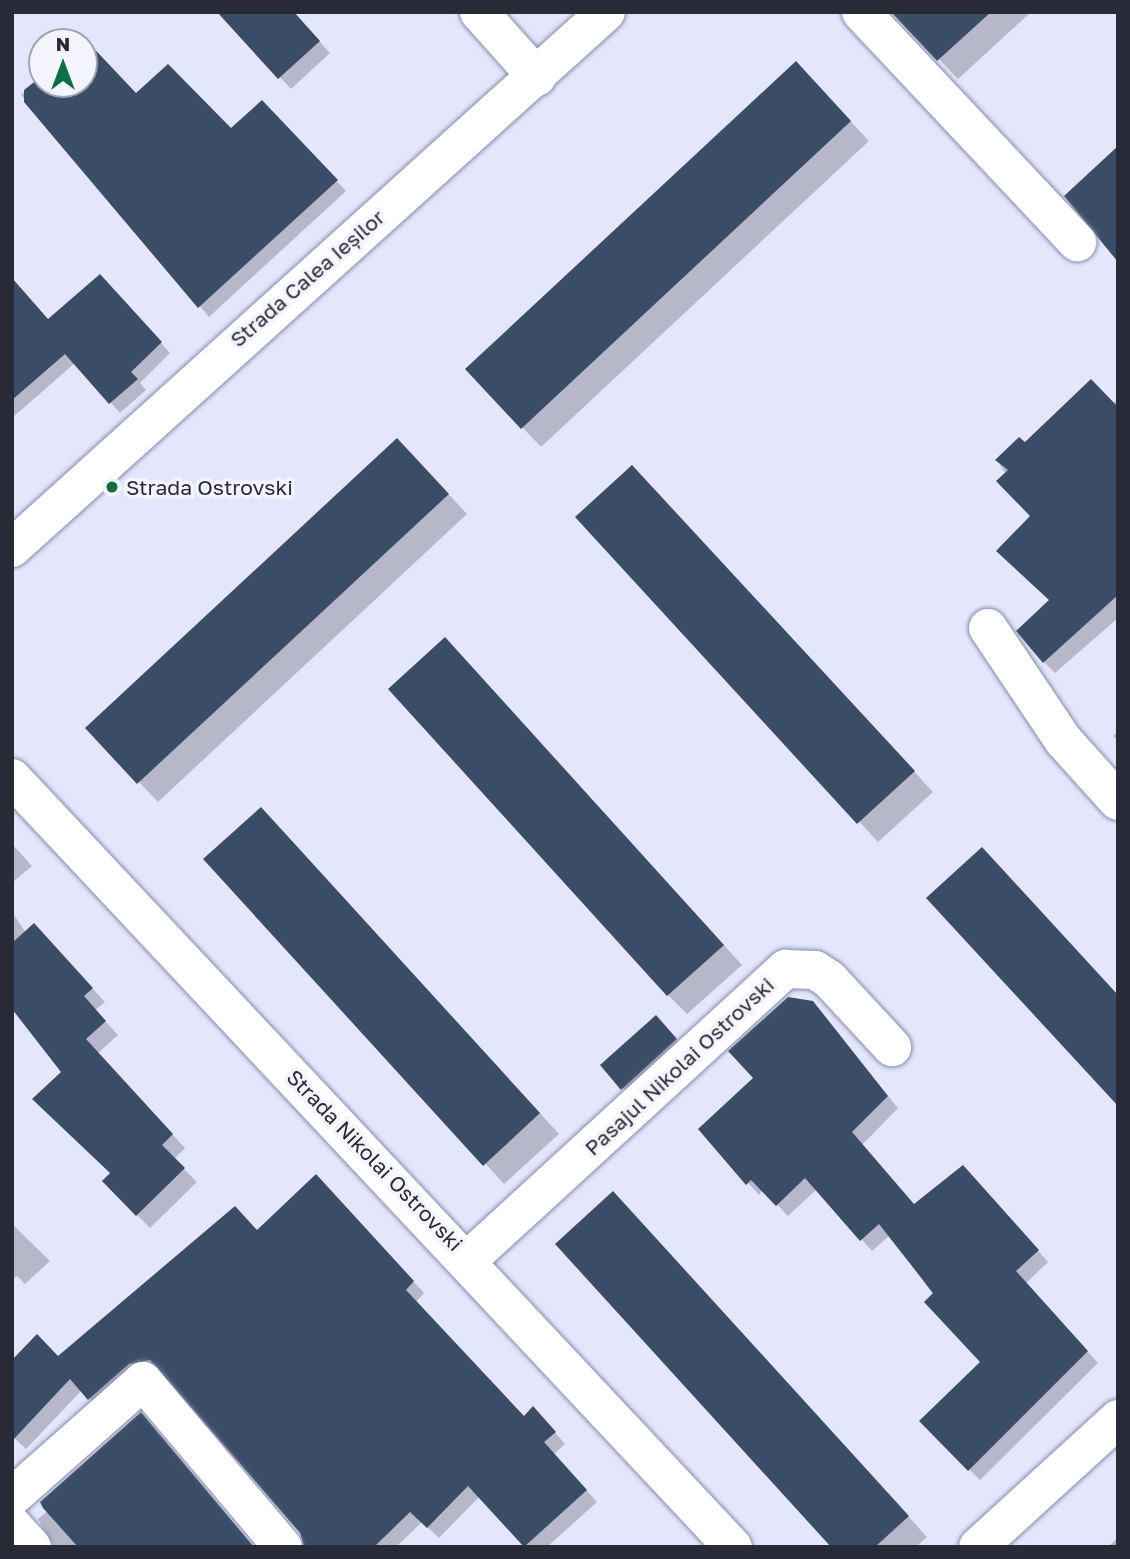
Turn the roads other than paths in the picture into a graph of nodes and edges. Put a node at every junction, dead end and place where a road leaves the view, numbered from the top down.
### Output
1 (479, 12) edge
2 (606, 12) edge
3 (860, 12) edge
4 (537, 77) junction
5 (1077, 242) dead end
6 (12, 548) edge
7 (989, 628) dead end
8 (12, 778) edge
9 (1118, 801) edge
10 (892, 1047) dead end
11 (470, 1259) junction
12 (1118, 1419) edge
13 (12, 1497) edge
14 (12, 1525) edge
15 (32, 1547) edge
16 (284, 1547) edge
17 (733, 1547) edge
18 (978, 1547) edge

1 - 4 street
2 - 4 street, Strada Calea Ieșilor
3 - 5 street
4 - 6 street, Strada Calea Ieșilor
7 - 9 street
8 - 11 street, Strada Nikolai Ostrovski
10 - 11 street, Pasajul Nikolai Ostrovski
11 - 17 street, Strada Nikolai Ostrovski
12 - 18 street
13 - 16 street
14 - 15 street

